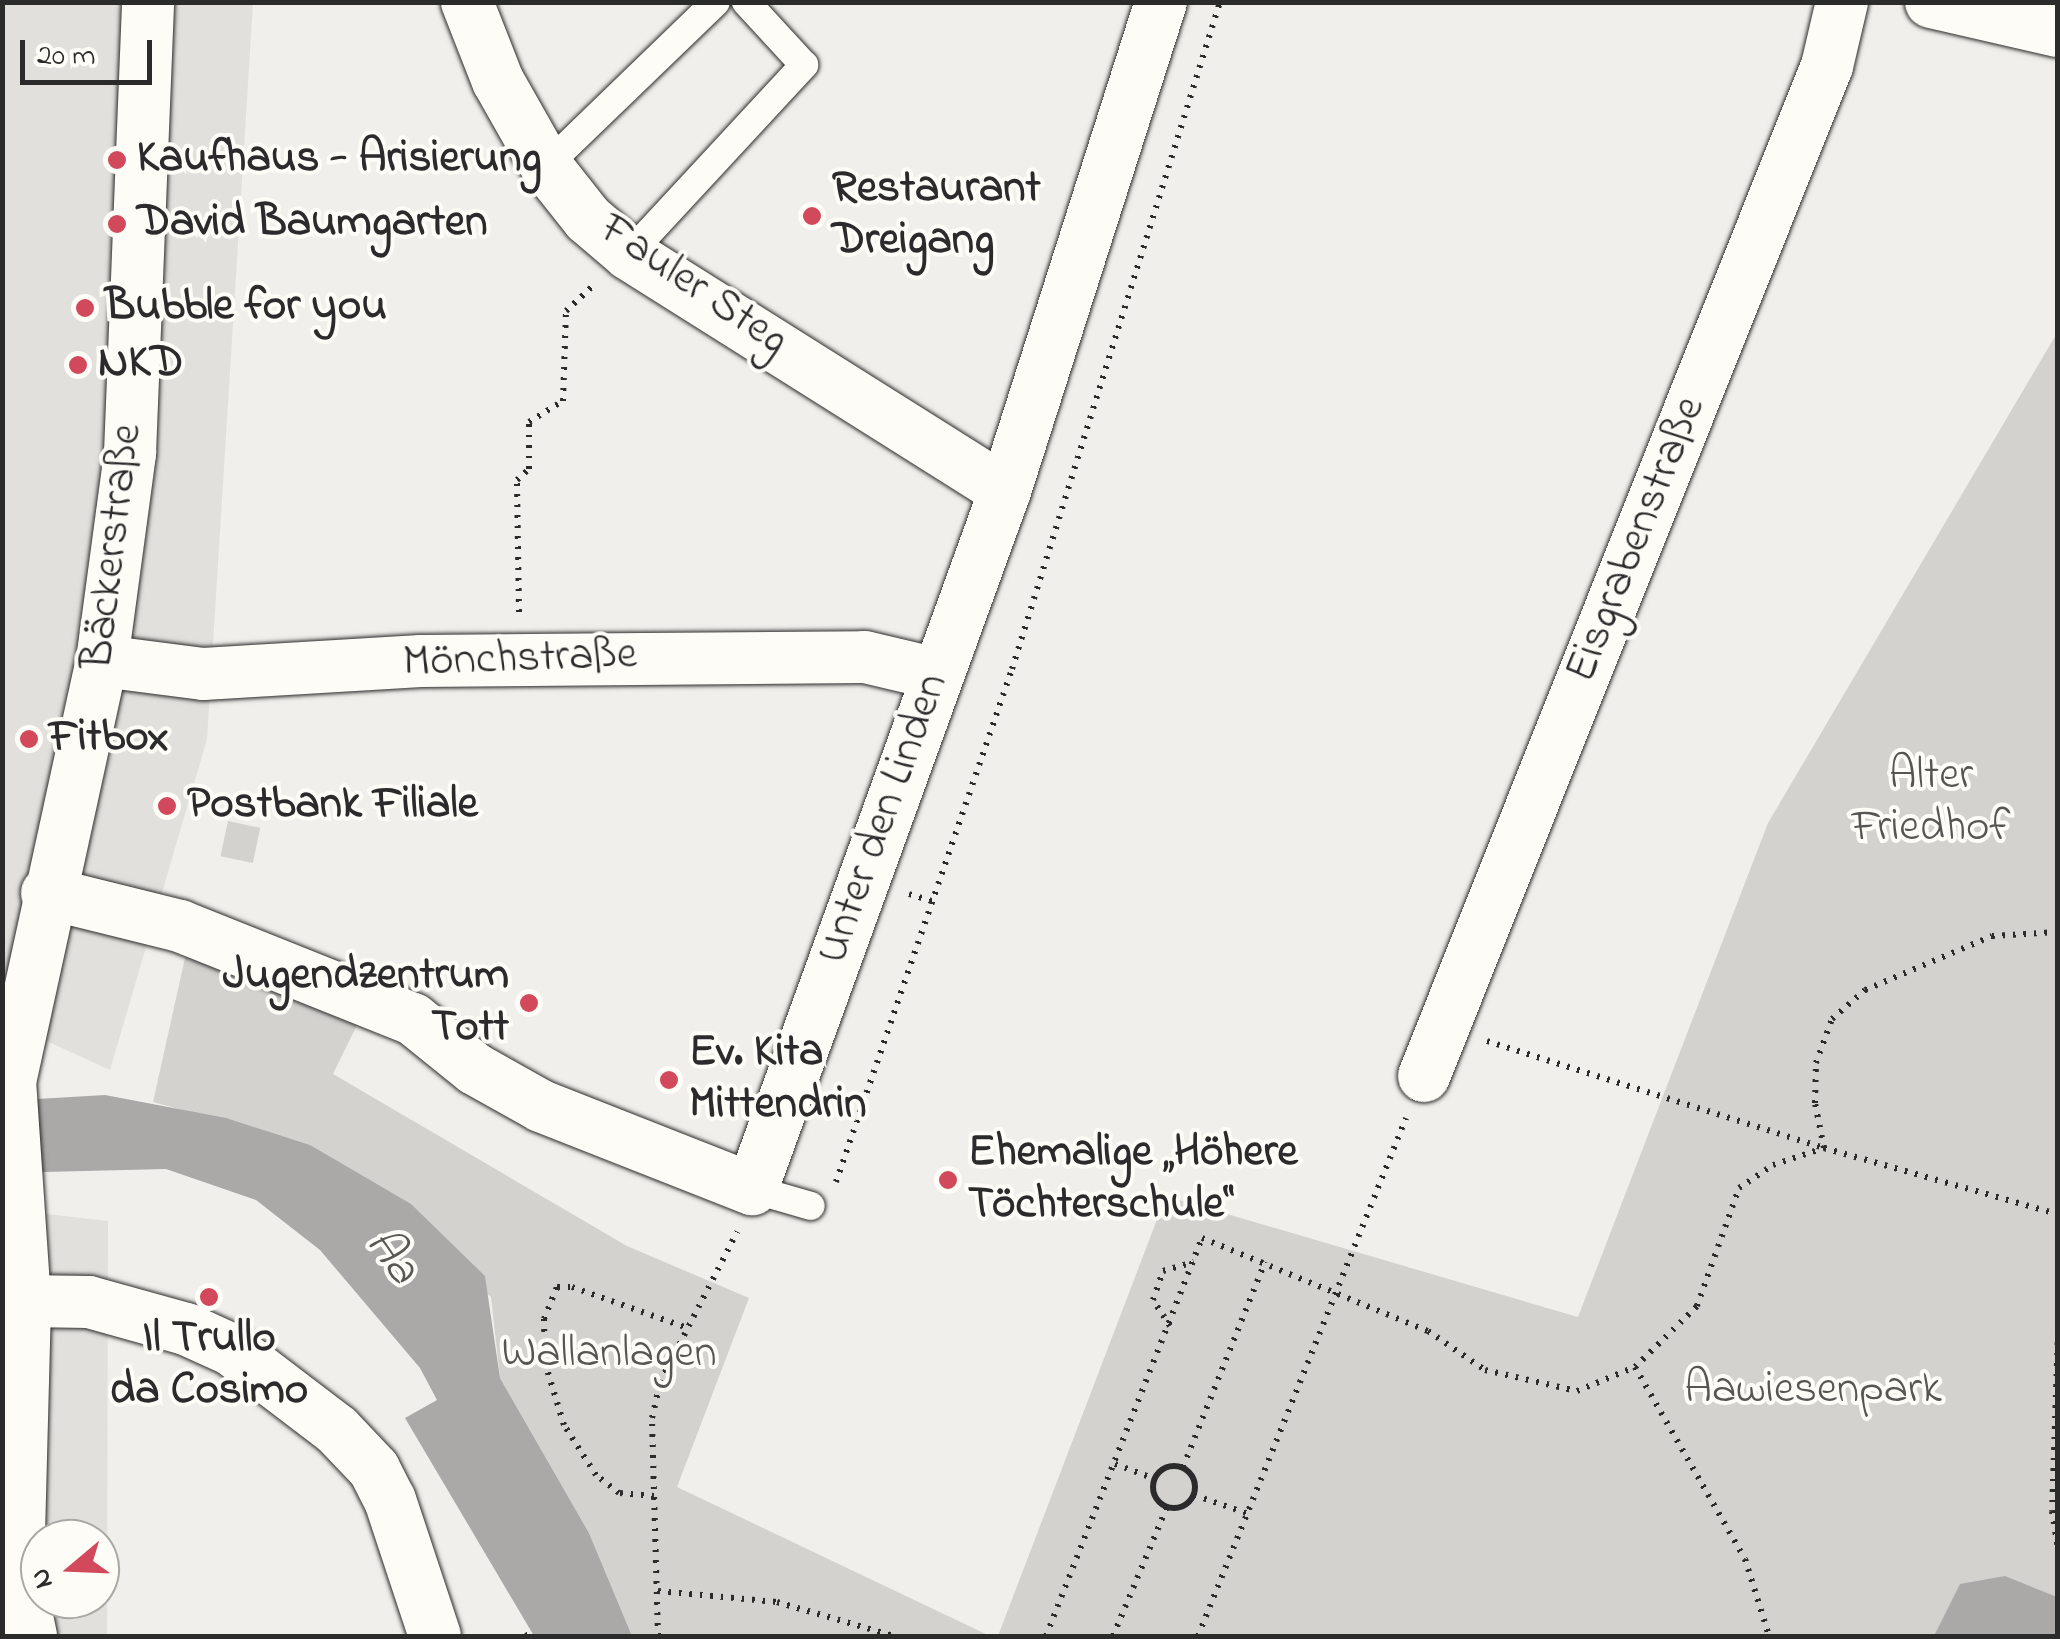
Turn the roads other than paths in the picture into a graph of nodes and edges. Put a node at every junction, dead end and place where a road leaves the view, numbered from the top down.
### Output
1 (148, 2) edge
2 (467, 2) edge
3 (716, 2) edge
4 (746, 2) edge
5 (1161, 2) edge
6 (1842, 2) edge
7 (1931, 2) edge
8 (2058, 31) edge
9 (546, 166) junction
10 (629, 254) junction
11 (1005, 492) junction
12 (102, 660) junction
13 (938, 674) junction
14 (48, 893) junction
15 (11, 1050) edge
16 (1424, 1076) road end
17 (752, 1189) junction
18 (811, 1206) road end
19 (25, 1300) junction
20 (10, 1575) edge
21 (31, 1636) edge
22 (435, 1636) edge

1 - 12 street, Bäckerstraße
2 - 9 street, Fauler Steg
3 - 9 lane
4 - 10 lane
5 - 11 street, Unter den Linden
6 - 16 street, Eisgrabenstraße
7 - 8 street
9 - 10 street, Fauler Steg
10 - 11 street, Fauler Steg
11 - 13 street, Unter den Linden
12 - 13 street, Mönchstraße
12 - 14 street, Bäckerstraße
13 - 17 street, Unter den Linden
14 - 15 street, Bäckerstraße
14 - 17 street
15 - 19 street, Bäckerstraße
17 - 18 lane
19 - 20 street, Bäckerstraße
19 - 22 street
20 - 21 street, Bäckerstraße

